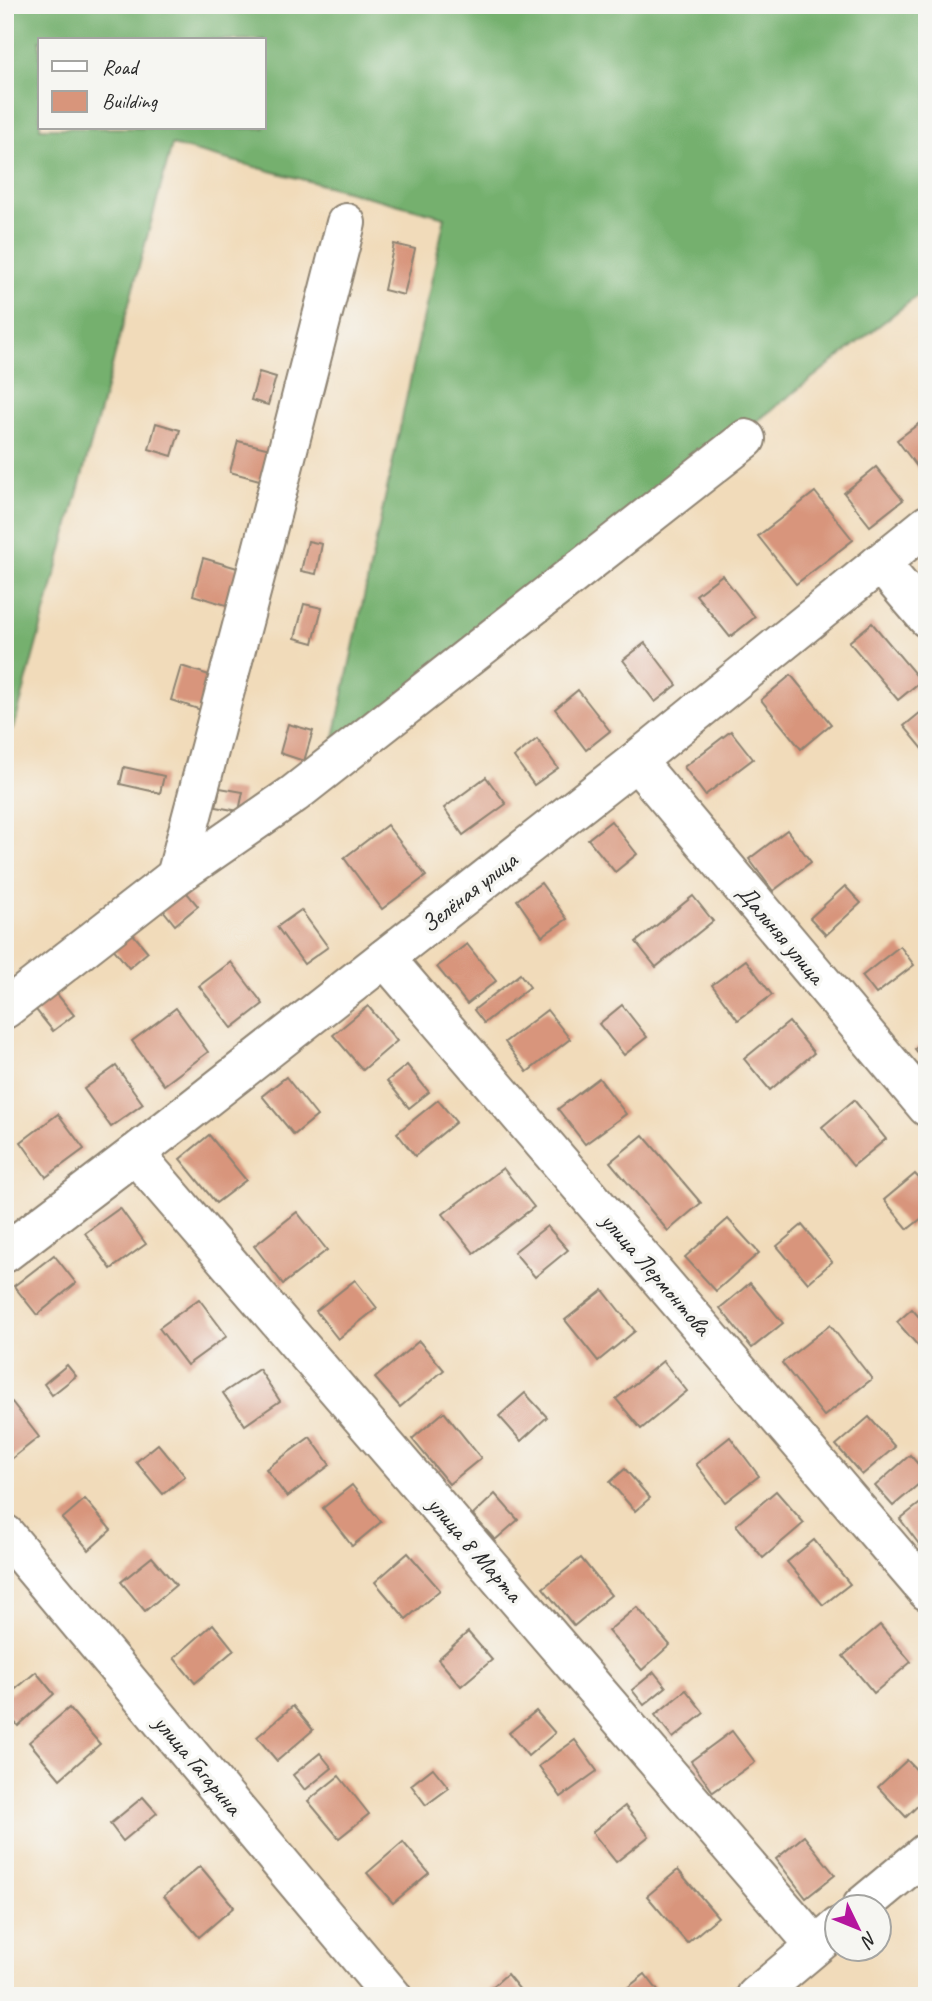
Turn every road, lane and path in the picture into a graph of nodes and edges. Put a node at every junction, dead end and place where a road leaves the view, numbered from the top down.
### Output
1 (346, 223) dead end
2 (746, 439) dead end
3 (927, 525) edge
4 (880, 563) junction
5 (927, 618) edge
6 (636, 761) junction
7 (176, 876) junction
8 (385, 958) junction
9 (5, 1009) edge
10 (927, 1107) edge
11 (135, 1153) junction
12 (5, 1253) edge
13 (5, 1534) edge
14 (927, 1591) edge
15 (927, 1853) edge
16 (879, 1892) edge
17 (824, 1933) edge
18 (824, 1939) edge
19 (392, 1996) edge
20 (756, 1996) edge

1 - 7 street
2 - 7 street
3 - 4 street, Зелёная улица
4 - 5 street
4 - 6 street, Зелёная улица
6 - 8 street, Зелёная улица
6 - 10 street, Дальняя улица
7 - 9 street
8 - 11 street, Зелёная улица
8 - 14 street, улица Лермонтова
11 - 12 street, Зелёная улица
11 - 17 street, улица 8 Марта
13 - 19 street, улица Гагарина
15 - 16 street
18 - 20 street

